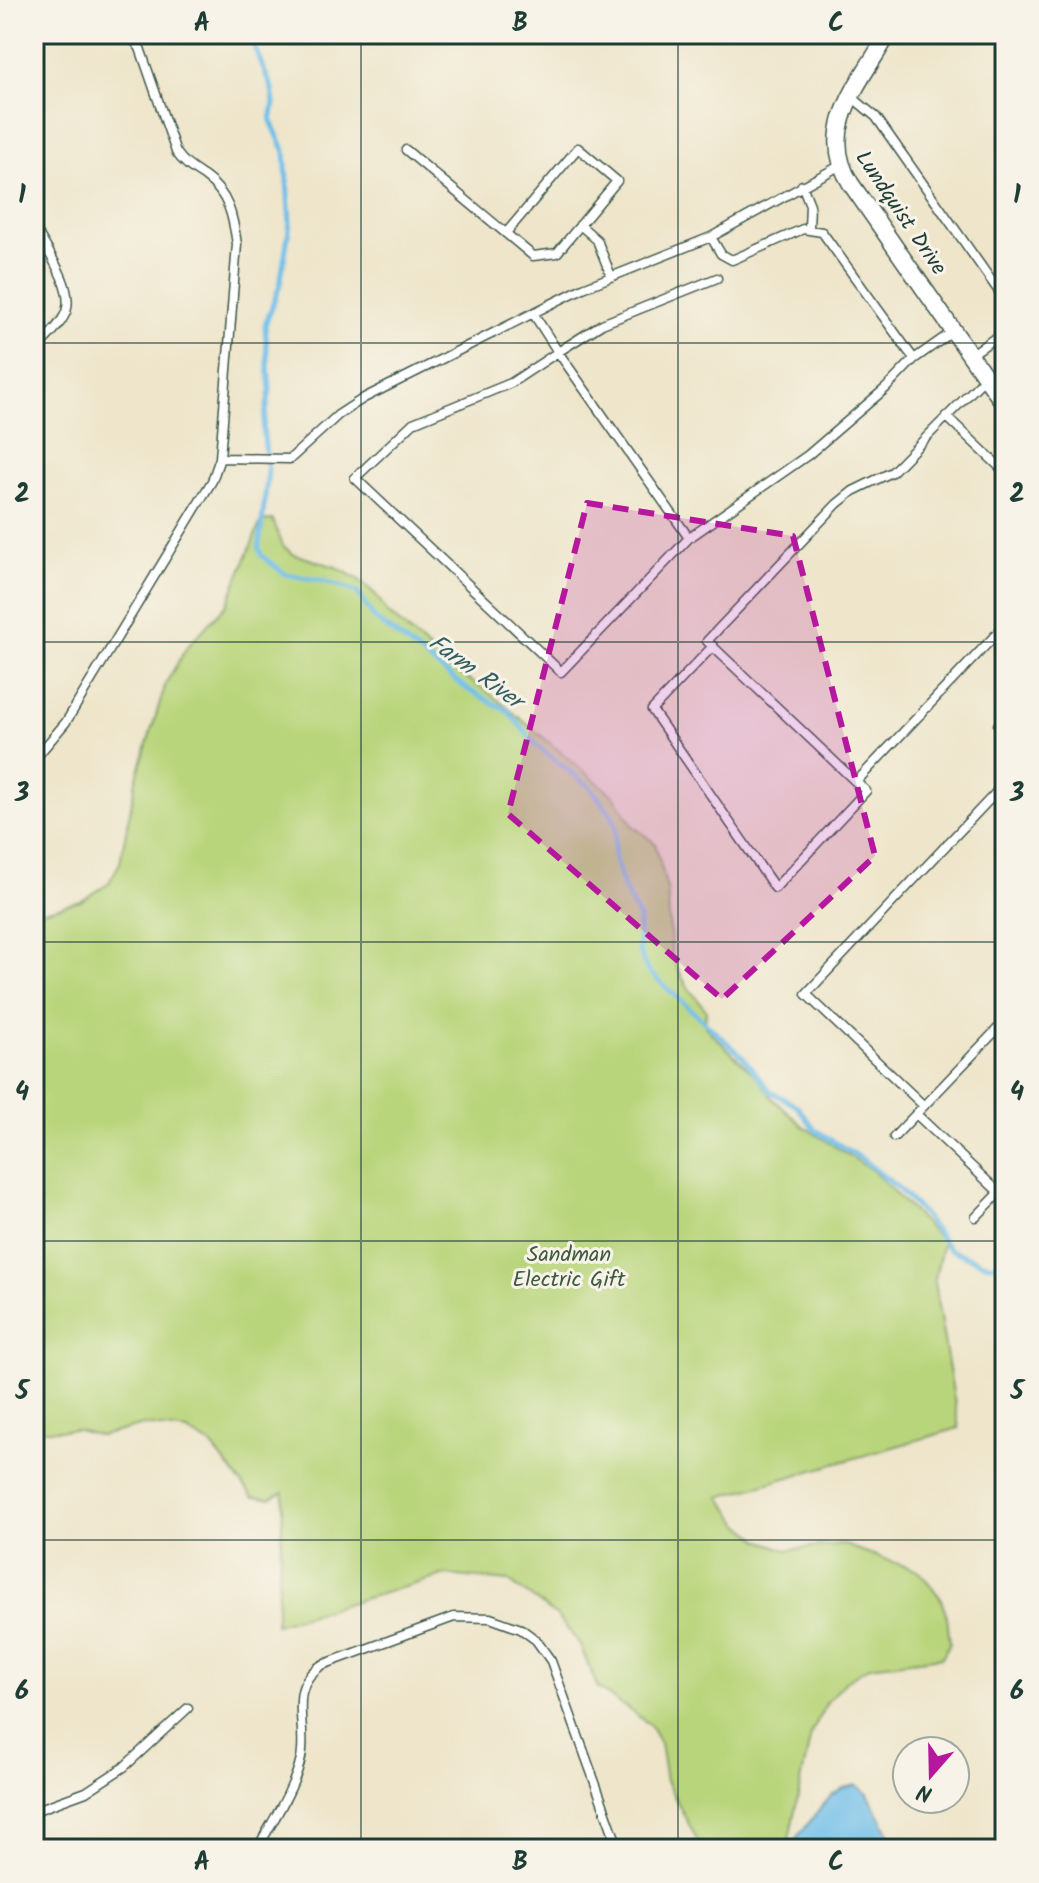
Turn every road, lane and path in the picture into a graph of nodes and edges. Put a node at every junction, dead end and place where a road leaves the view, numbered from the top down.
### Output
1 (129, 34) edge
2 (888, 34) edge
3 (925, 34) edge
4 (955, 34) edge
5 (853, 98) junction
6 (406, 150) dead end
7 (841, 165) junction
8 (802, 185) junction
9 (580, 225) junction
10 (34, 226) edge
11 (809, 228) junction
12 (506, 233) junction
13 (711, 237) junction
14 (611, 276) junction
15 (717, 278) dead end
16 (1005, 300) edge
17 (533, 313) junction
18 (955, 330) junction
19 (1005, 331) edge
20 (34, 351) edge
21 (558, 352) junction
22 (972, 354) junction
23 (914, 359) junction
24 (987, 376) junction
25 (1005, 405) edge
26 (946, 416) junction
27 (220, 458) junction
28 (1005, 472) edge
29 (689, 538) junction
30 (1005, 625) edge
31 (713, 646) junction
32 (1005, 717) edge
33 (998, 725) dead end
34 (34, 760) edge
35 (856, 782) junction
36 (1005, 783) edge
37 (1005, 1021) edge
38 (924, 1106) junction
39 (916, 1114) junction
40 (894, 1137) dead end
41 (1003, 1192) edge
42 (976, 1217) dead end
43 (188, 1708) dead end
44 (34, 1811) edge
45 (257, 1849) edge
46 (619, 1849) edge

1 - 27 lane
2 - 5 street, Lundquist Drive
3 - 4 lane
5 - 7 street, Lundquist Drive
5 - 16 lane
6 - 12 lane
7 - 8 lane
7 - 18 street, Lundquist Drive
8 - 11 lane
8 - 13 lane
9 - 12 lane
9 - 12 lane
9 - 14 lane
10 - 20 lane
11 - 13 lane
11 - 23 lane
13 - 14 lane
14 - 17 lane
15 - 21 lane
17 - 21 lane
17 - 27 lane
18 - 22 street, Lundquist Drive
18 - 23 lane
19 - 22 lane
21 - 29 lane
21 - 29 lane
22 - 24 street, Lundquist Drive
23 - 29 lane
24 - 25 street, Lundquist Drive
24 - 26 lane
26 - 28 lane
26 - 31 lane
27 - 34 lane
30 - 35 lane
31 - 35 lane
31 - 35 lane
32 - 33 lane
36 - 38 lane
37 - 38 lane
38 - 39 lane
39 - 40 lane
39 - 41 lane
41 - 42 lane
43 - 44 lane
45 - 46 lane

